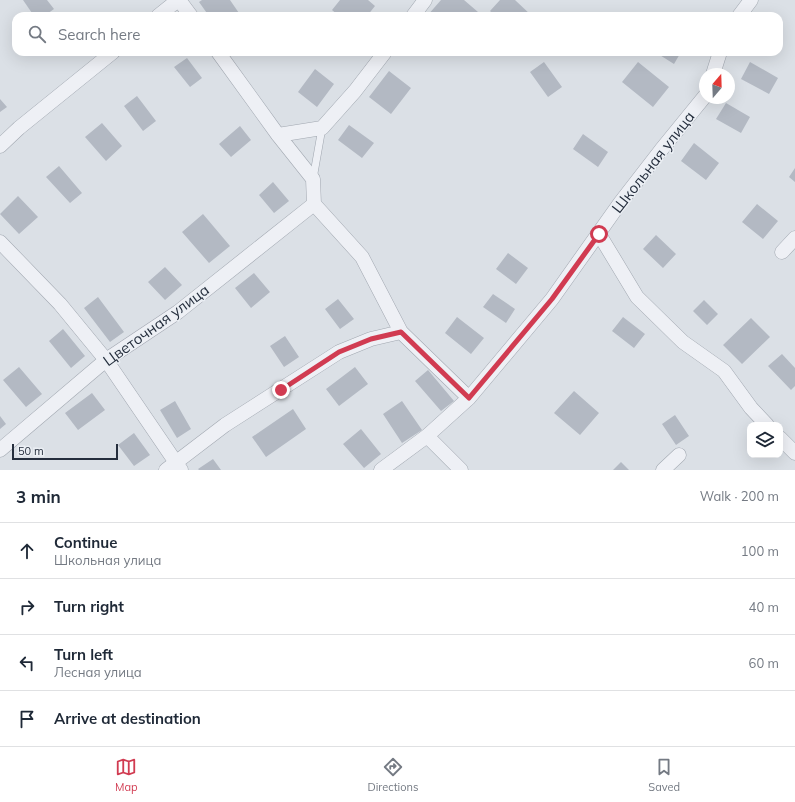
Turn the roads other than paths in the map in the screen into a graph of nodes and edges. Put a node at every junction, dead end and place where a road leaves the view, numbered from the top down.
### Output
1 (179, 0) edge
2 (425, 0) edge
3 (750, 0) edge
4 (163, 12) edge
5 (188, 12) edge
6 (416, 12) edge
7 (742, 12) edge
8 (108, 56) edge
9 (221, 56) edge
10 (382, 56) edge
11 (719, 56) edge
12 (715, 68) edge
13 (699, 103) edge
14 (322, 128) junction
15 (278, 135) junction
16 (0, 146) edge
17 (313, 179) junction
18 (314, 204) junction
19 (599, 234) junction
20 (795, 238) edge
21 (0, 242) edge
22 (782, 252) dead end
23 (401, 332) junction
24 (106, 360) junction
25 (469, 398) junction
26 (764, 422) edge
27 (427, 436) junction
28 (783, 441) edge
29 (0, 450) edge
30 (795, 453) edge
31 (679, 455) dead end
32 (174, 468) edge
33 (380, 470) edge
34 (461, 470) edge
35 (663, 470) edge

1 - 4 street
1 - 5 street
2 - 6 street
3 - 7 street
8 - 16 street
9 - 15 street
10 - 14 street
11 - 12 street
13 - 19 street, Школьная улица
14 - 15 street
14 - 17 lane
15 - 17 street
17 - 18 street
18 - 23 street
18 - 24 street, Цветочная улица
19 - 25 street, Школьная улица
19 - 26 street
20 - 22 street
21 - 24 street
23 - 25 street
23 - 32 street
24 - 29 street, Цветочная улица
24 - 32 street
25 - 27 street, Школьная улица
27 - 33 street, Школьная улица
27 - 34 street
28 - 30 street
31 - 35 street

